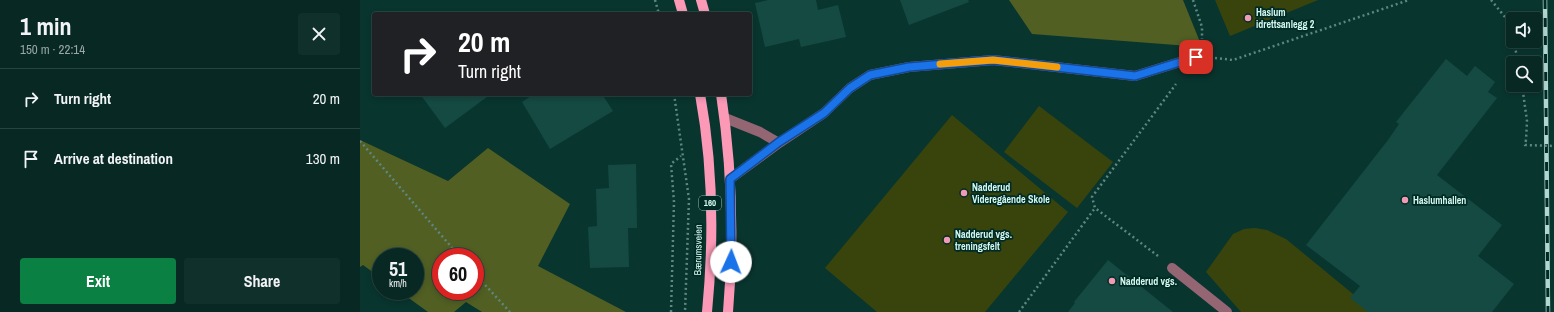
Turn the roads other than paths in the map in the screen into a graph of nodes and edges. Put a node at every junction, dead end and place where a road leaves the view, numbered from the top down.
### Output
1 (679, 0) edge
2 (702, 0) edge
3 (682, 12) edge
4 (705, 12) edge
5 (1196, 57) road end
6 (700, 96) edge
7 (721, 96) edge
8 (725, 118) junction
9 (779, 142) junction
10 (730, 179) junction
11 (1172, 268) road end
12 (707, 312) edge
13 (728, 312) edge
14 (1227, 312) edge

1 - 3 main road
2 - 4 main road
5 - 9 street
6 - 12 main road, Bærumsveien / 160
7 - 8 main road, 160
8 - 9 street
8 - 10 main road, 160
9 - 10 street
10 - 13 main road, 160
11 - 14 street

